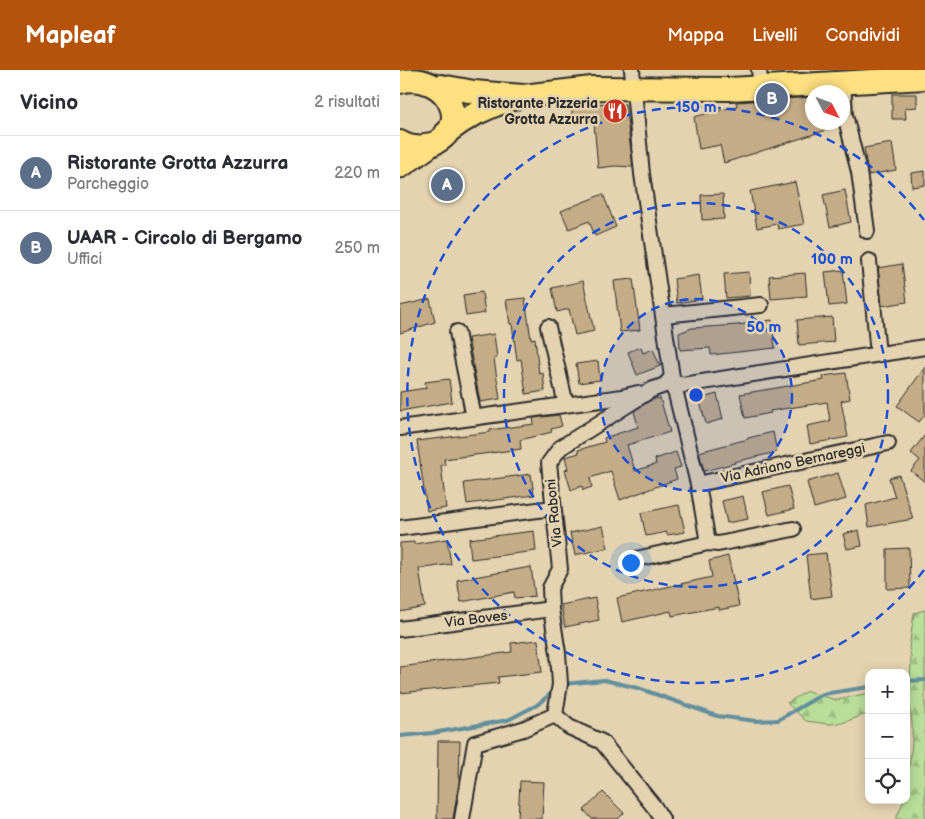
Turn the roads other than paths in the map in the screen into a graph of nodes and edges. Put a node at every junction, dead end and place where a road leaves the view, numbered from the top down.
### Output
1 (925, 78) edge
2 (633, 79) edge
3 (760, 79) edge
4 (400, 82) edge
5 (843, 82) junction
6 (441, 86) junction
7 (523, 96) junction
8 (437, 140) junction
9 (400, 142) edge
10 (400, 165) edge
11 (867, 230) dead end
12 (869, 261) dead end
13 (761, 305) dead end
14 (664, 315) junction
15 (548, 328) dead end
16 (457, 332) dead end
17 (925, 347) edge
18 (872, 354) junction
19 (670, 381) junction
20 (651, 390) junction
21 (566, 405) junction
22 (474, 418) junction
23 (400, 428) edge
24 (888, 443) dead end
25 (698, 484) junction
26 (554, 508) junction
27 (400, 528) edge
28 (793, 529) dead end
29 (708, 543) junction
30 (636, 559) dead end
31 (551, 609) junction
32 (400, 629) edge
33 (555, 715) junction
34 (462, 819) edge
35 (662, 819) edge

1 - 5 main road
2 - 3 main road
2 - 7 main road
2 - 14 street
3 - 5 main road
4 - 6 main road
5 - 11 street
6 - 7 main road
6 - 8 main road
7 - 8 main road
8 - 9 main road
8 - 10 highway
12 - 18 street
13 - 14 street
14 - 19 street
15 - 21 street
16 - 22 street
17 - 18 street
18 - 19 street
19 - 20 street, Via Raboni
19 - 25 street
20 - 21 street
20 - 26 street, Via Raboni
21 - 22 street
22 - 23 street
24 - 25 street, Via Adriano Bernareggi
25 - 29 street
26 - 27 street
26 - 31 street, Via Raboni
28 - 29 street
29 - 30 street
31 - 32 street, Via Boves
31 - 33 street, Via Raboni
33 - 34 street
33 - 35 street

